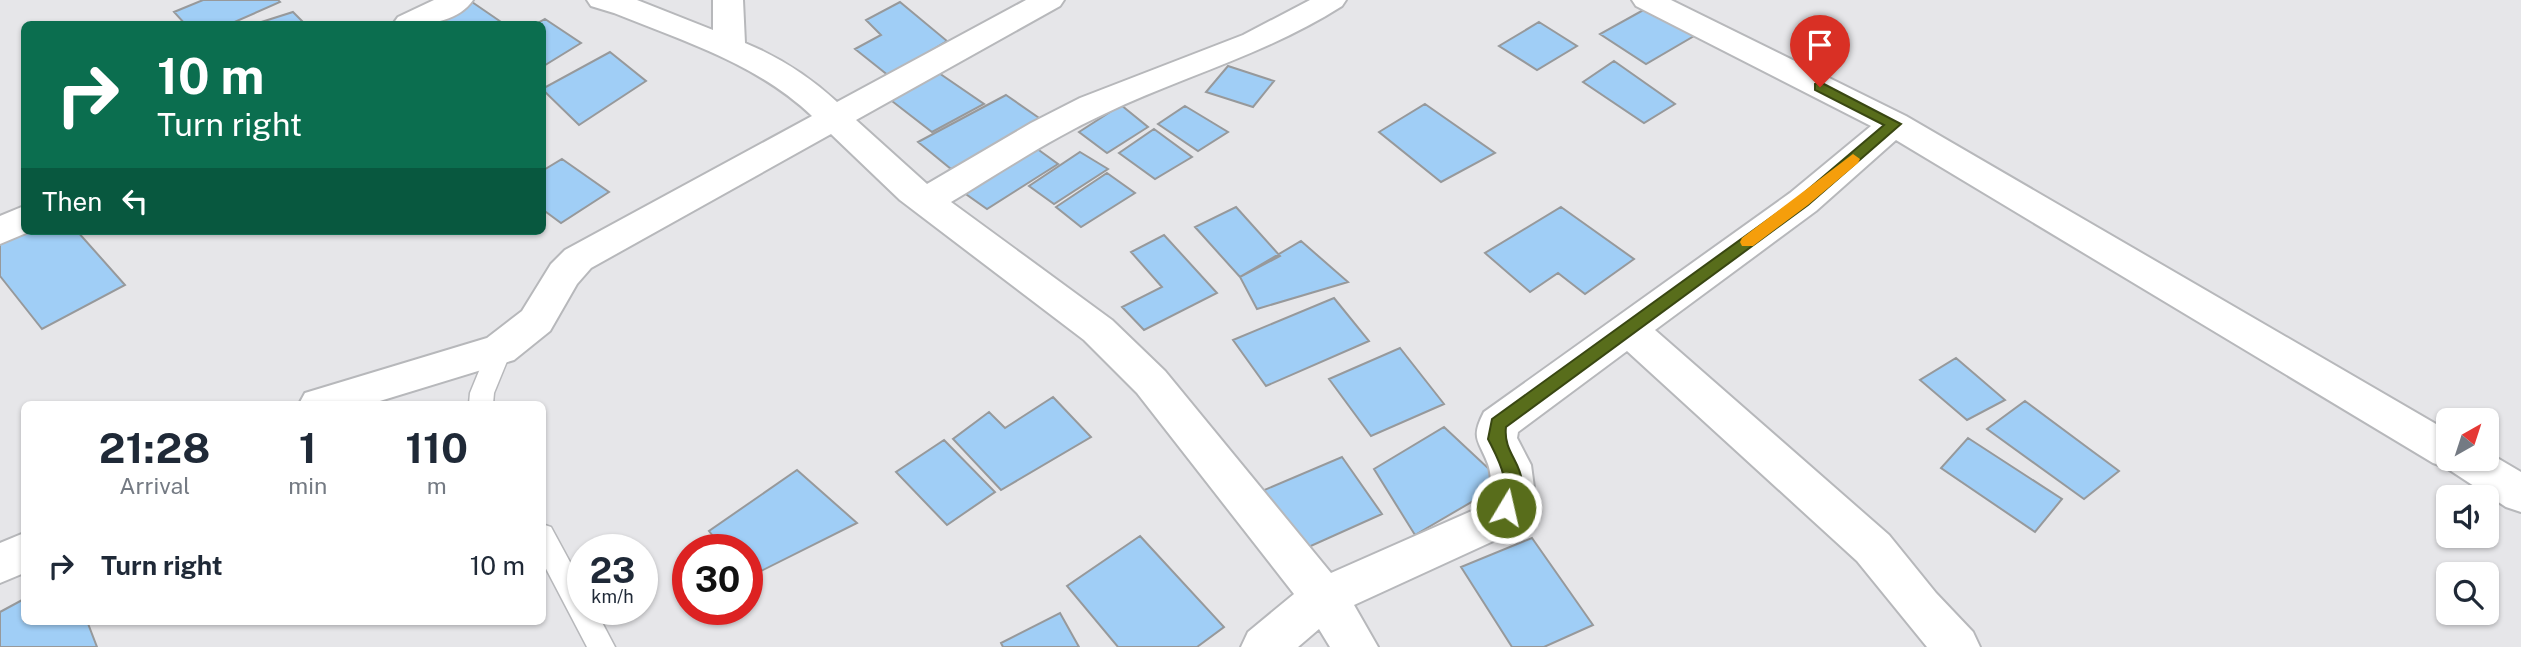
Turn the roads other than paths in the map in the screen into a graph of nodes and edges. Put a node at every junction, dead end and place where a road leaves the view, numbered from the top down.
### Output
1 (458, 0) edge
2 (602, 0) edge
3 (728, 0) edge
4 (1049, 0) edge
5 (1331, 0) edge
6 (1647, 0) edge
7 (415, 21) edge
8 (729, 48) junction
9 (834, 118) junction
10 (1894, 124) junction
11 (925, 201) junction
12 (21, 220) edge
13 (0, 231) edge
14 (1628, 329) junction
15 (500, 349) junction
16 (329, 401) edge
17 (481, 401) edge
18 (2436, 444) edge
19 (2483, 471) edge
20 (2521, 494) edge
21 (546, 543) edge
22 (21, 554) edge
23 (0, 564) edge
24 (1324, 597) junction
25 (601, 647) edge
26 (1264, 647) edge
27 (1354, 647) edge
28 (1956, 647) edge

1 - 7 street
2 - 8 street
3 - 8 street
4 - 9 street
5 - 11 street
6 - 10 street
8 - 9 street
9 - 11 street
9 - 15 street
10 - 14 street
10 - 18 street
11 - 24 street
12 - 13 street
14 - 24 street
14 - 28 street
15 - 16 street
15 - 17 lane
19 - 20 street
21 - 25 lane
22 - 23 street
24 - 26 street
24 - 27 street

